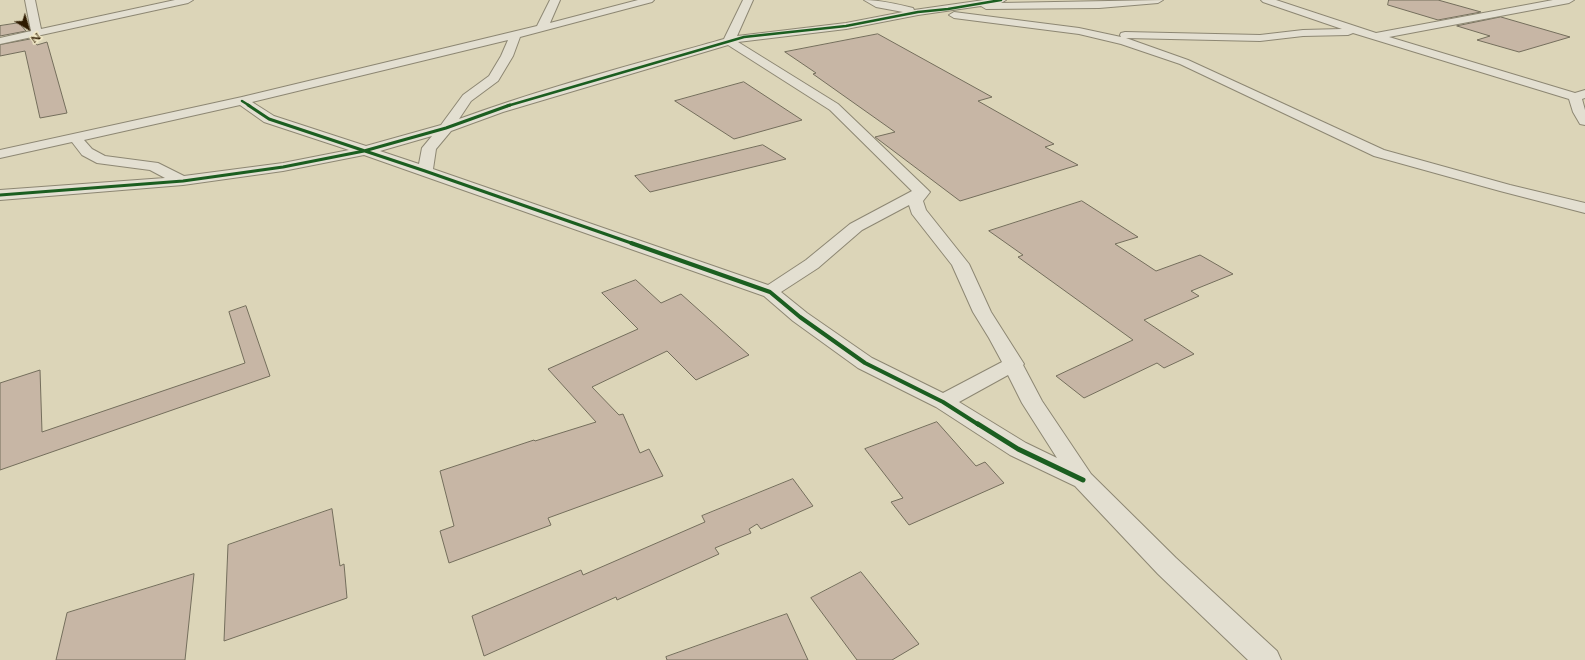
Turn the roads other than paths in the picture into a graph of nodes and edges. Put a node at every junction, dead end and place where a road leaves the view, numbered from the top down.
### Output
1 (30, 0) edge
2 (188, 0) edge
3 (555, 0) edge
4 (649, 0) edge
5 (748, 0) edge
6 (869, 0) edge
7 (1000, 0) edge
8 (1158, 0) edge
9 (1266, 0) edge
10 (1569, 0) edge
11 (977, 5) junction
12 (918, 12) junction
13 (541, 28) junction
14 (1362, 32) junction
15 (37, 33) junction
16 (515, 35) junction
17 (1097, 35) junction
18 (1376, 37) junction
19 (729, 40) junction
20 (0, 41) edge
21 (1580, 96) edge
22 (242, 101) junction
23 (1585, 121) edge
24 (446, 128) junction
25 (76, 138) junction
26 (364, 151) junction
27 (0, 154) edge
28 (425, 171) junction
29 (183, 181) junction
30 (922, 192) junction
31 (0, 195) edge
32 (1585, 208) edge
33 (770, 292) junction
34 (1014, 364) junction
35 (943, 402) junction
36 (1083, 480) junction
37 (1267, 660) edge

1 - 15 street
2 - 15 street
3 - 13 street
4 - 13 street
5 - 19 street
6 - 12 street
7 - 11 street
8 - 11 street
9 - 14 street
10 - 18 street
11 - 12 street
12 - 17 street
12 - 19 street
13 - 16 street
14 - 17 street
14 - 18 street
15 - 20 street
16 - 22 street
16 - 24 street
17 - 32 street
18 - 21 street
19 - 24 street
19 - 30 street
21 - 23 street
22 - 25 street
22 - 26 street
24 - 26 street
24 - 28 street
25 - 27 street
25 - 29 street
26 - 28 street
26 - 29 street
28 - 33 street
29 - 31 street
30 - 33 street
30 - 34 street
33 - 35 street
34 - 35 street
34 - 36 street
35 - 36 street
36 - 37 street

